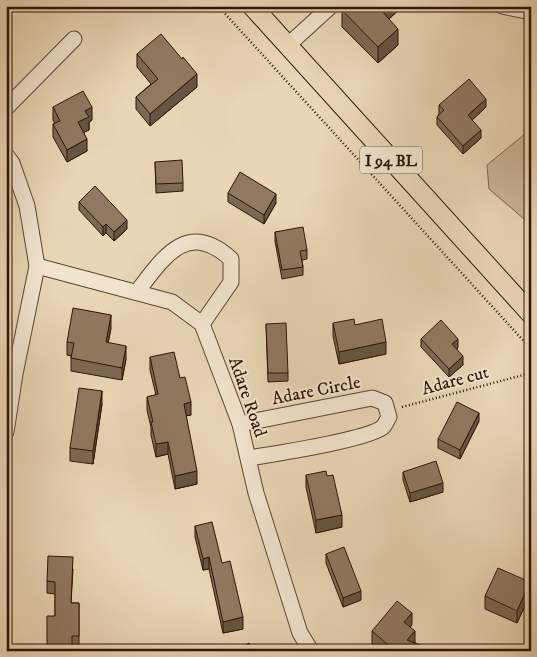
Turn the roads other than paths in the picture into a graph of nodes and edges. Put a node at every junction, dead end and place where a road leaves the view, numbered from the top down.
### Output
1 (252, 6) edge
2 (331, 6) edge
3 (502, 6) edge
4 (531, 12) edge
5 (74, 39) dead end
6 (288, 46) junction
7 (6, 108) edge
8 (6, 155) edge
9 (37, 266) junction
10 (138, 292) junction
11 (531, 314) edge
12 (202, 324) junction
13 (240, 424) junction
14 (6, 432) edge
15 (249, 458) junction
16 (311, 651) edge

1 - 6 main road, I 94 BL
2 - 6 street
3 - 4 street
5 - 7 street
6 - 11 main road, I 94 BL
8 - 9 street
9 - 10 street
9 - 14 street
10 - 12 street
10 - 12 street
12 - 13 street, Adare Road
13 - 15 street, Adare Road
13 - 15 street, Adare Circle
15 - 16 street, Adare Road

